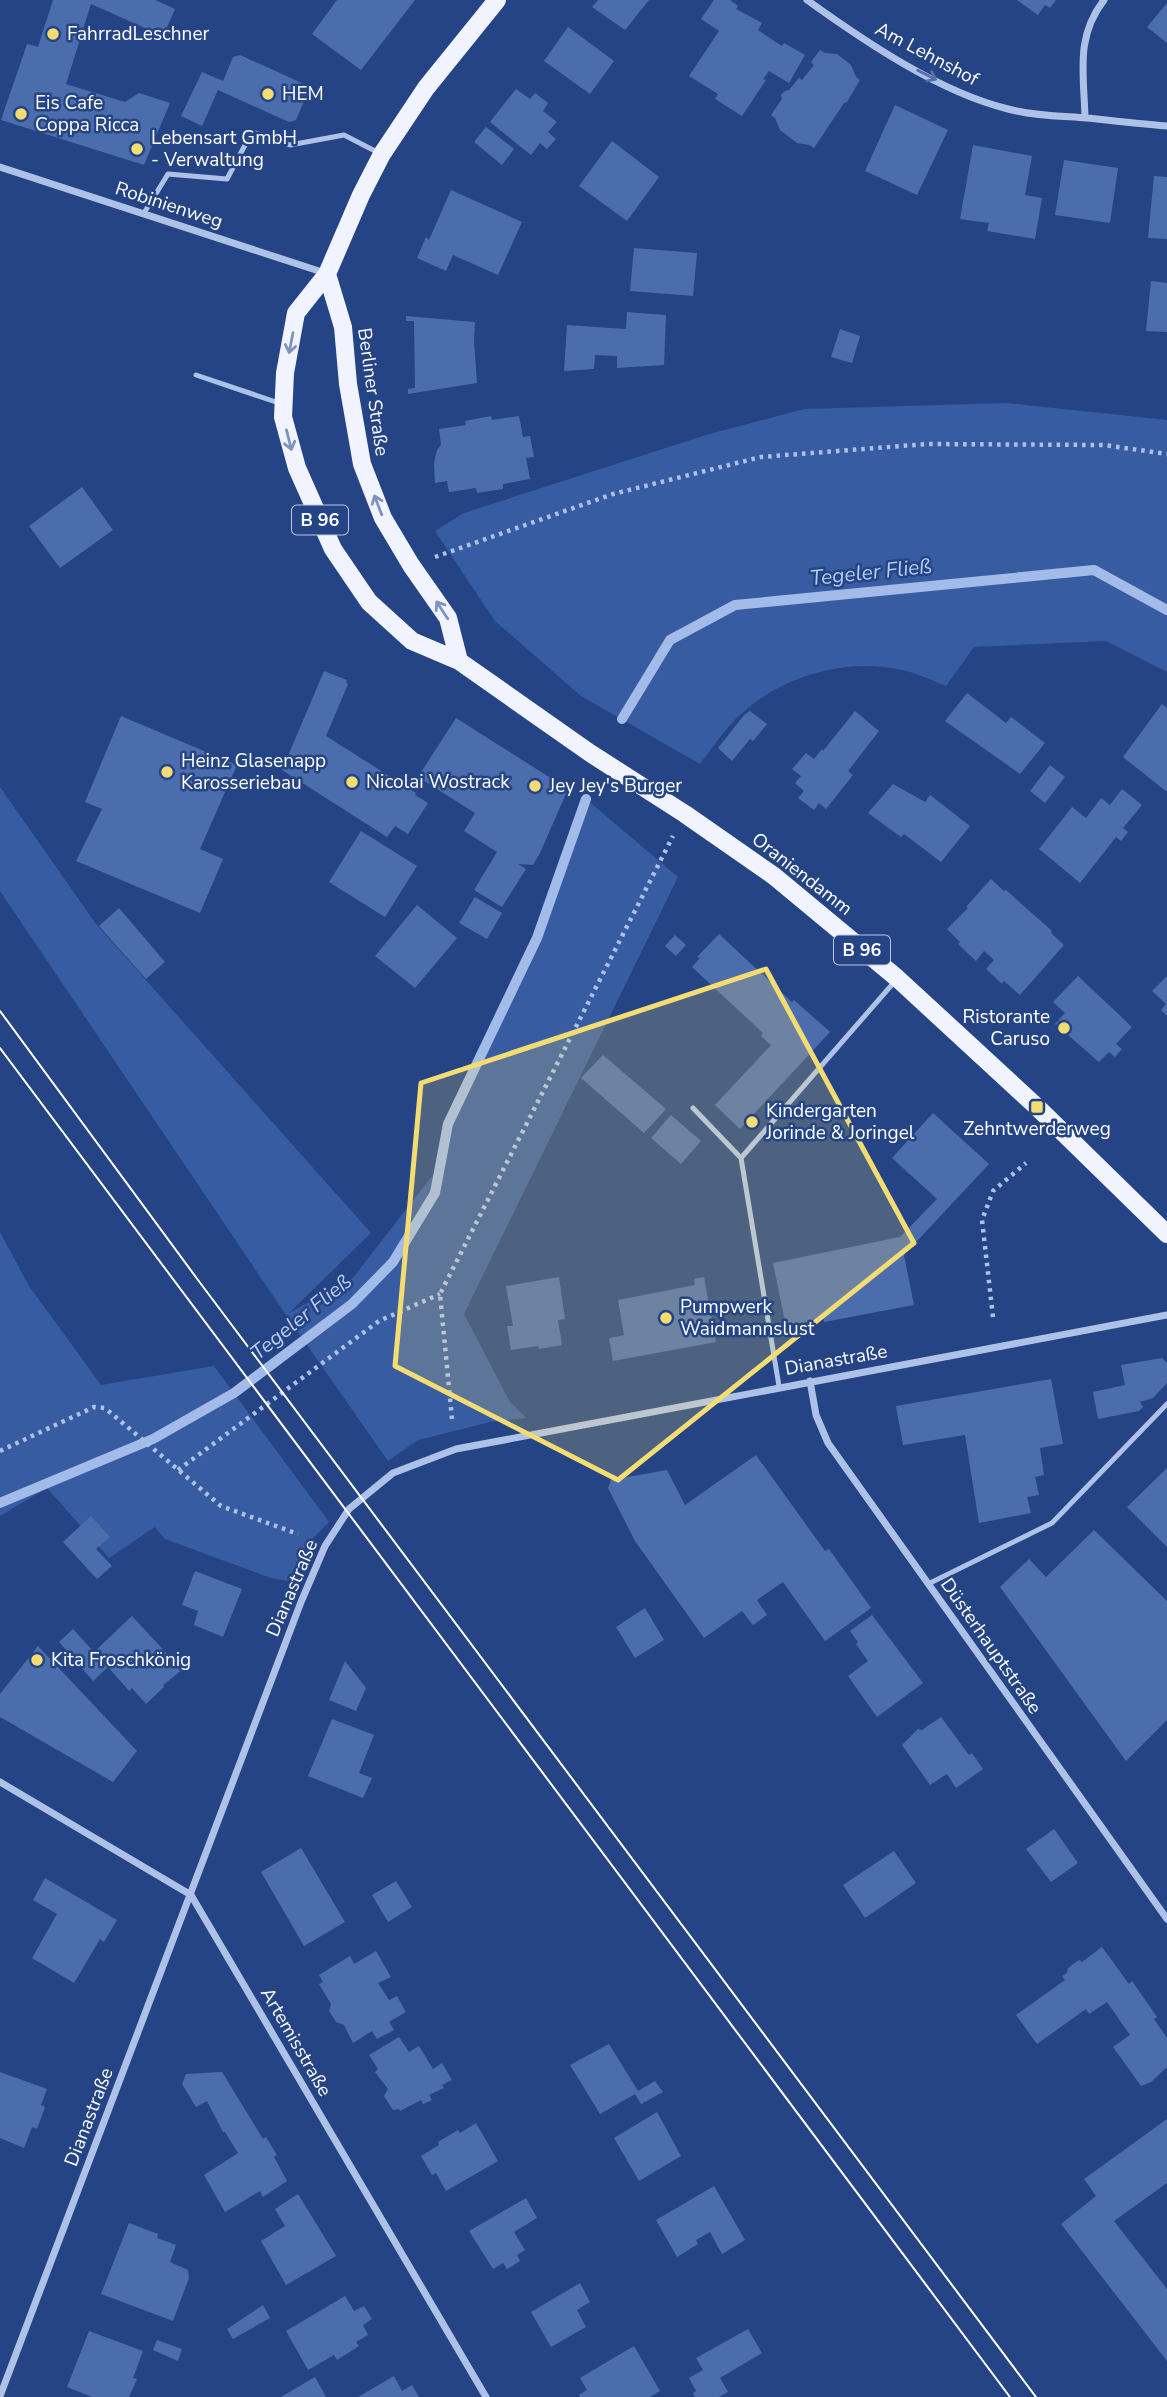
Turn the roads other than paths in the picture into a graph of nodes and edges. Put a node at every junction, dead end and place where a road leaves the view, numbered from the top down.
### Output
1 (497, 0) edge
2 (807, 0) edge
3 (1104, 0) edge
4 (1085, 118) junction
5 (1167, 127) edge
6 (382, 154) junction
7 (0, 166) edge
8 (144, 213) junction
9 (327, 274) junction
10 (196, 375) dead end
11 (283, 404) junction
12 (459, 662) junction
13 (897, 978) junction
14 (693, 1108) dead end
15 (741, 1158) junction
16 (1167, 1234) edge
17 (1167, 1315) edge
18 (810, 1381) junction
19 (779, 1387) junction
20 (1167, 1405) edge
21 (928, 1584) junction
22 (0, 1782) edge
23 (191, 1895) junction
24 (1167, 1919) edge
25 (0, 2396) edge
26 (486, 2397) edge

1 - 6 main road, B 96
2 -> 4 street, Am Lehnshof
3 - 4 street
4 - 5 street, Am Lehnshof
6 - 8 lane
6 - 9 main road, B 96
7 - 8 street, Robinienweg
8 - 9 street, Robinienweg
9 -> 11 main road, B 96
12 -> 9 main road, Berliner Straße / B 96
10 - 11 lane
11 -> 12 main road, B 96
12 - 13 main road, Oraniendamm / B 96
13 - 15 lane
13 - 16 main road, Oraniendamm / B 96
14 - 15 lane
15 - 19 lane
17 - 18 street, Dianastraße
18 - 19 street, Dianastraße
18 - 21 street, Düsterhauptstraße
19 - 23 street, Dianastraße
20 - 21 lane
21 - 24 street, Düsterhauptstraße
22 - 23 street, Artemisstraße
23 - 25 street, Dianastraße
23 - 26 street, Artemisstraße

